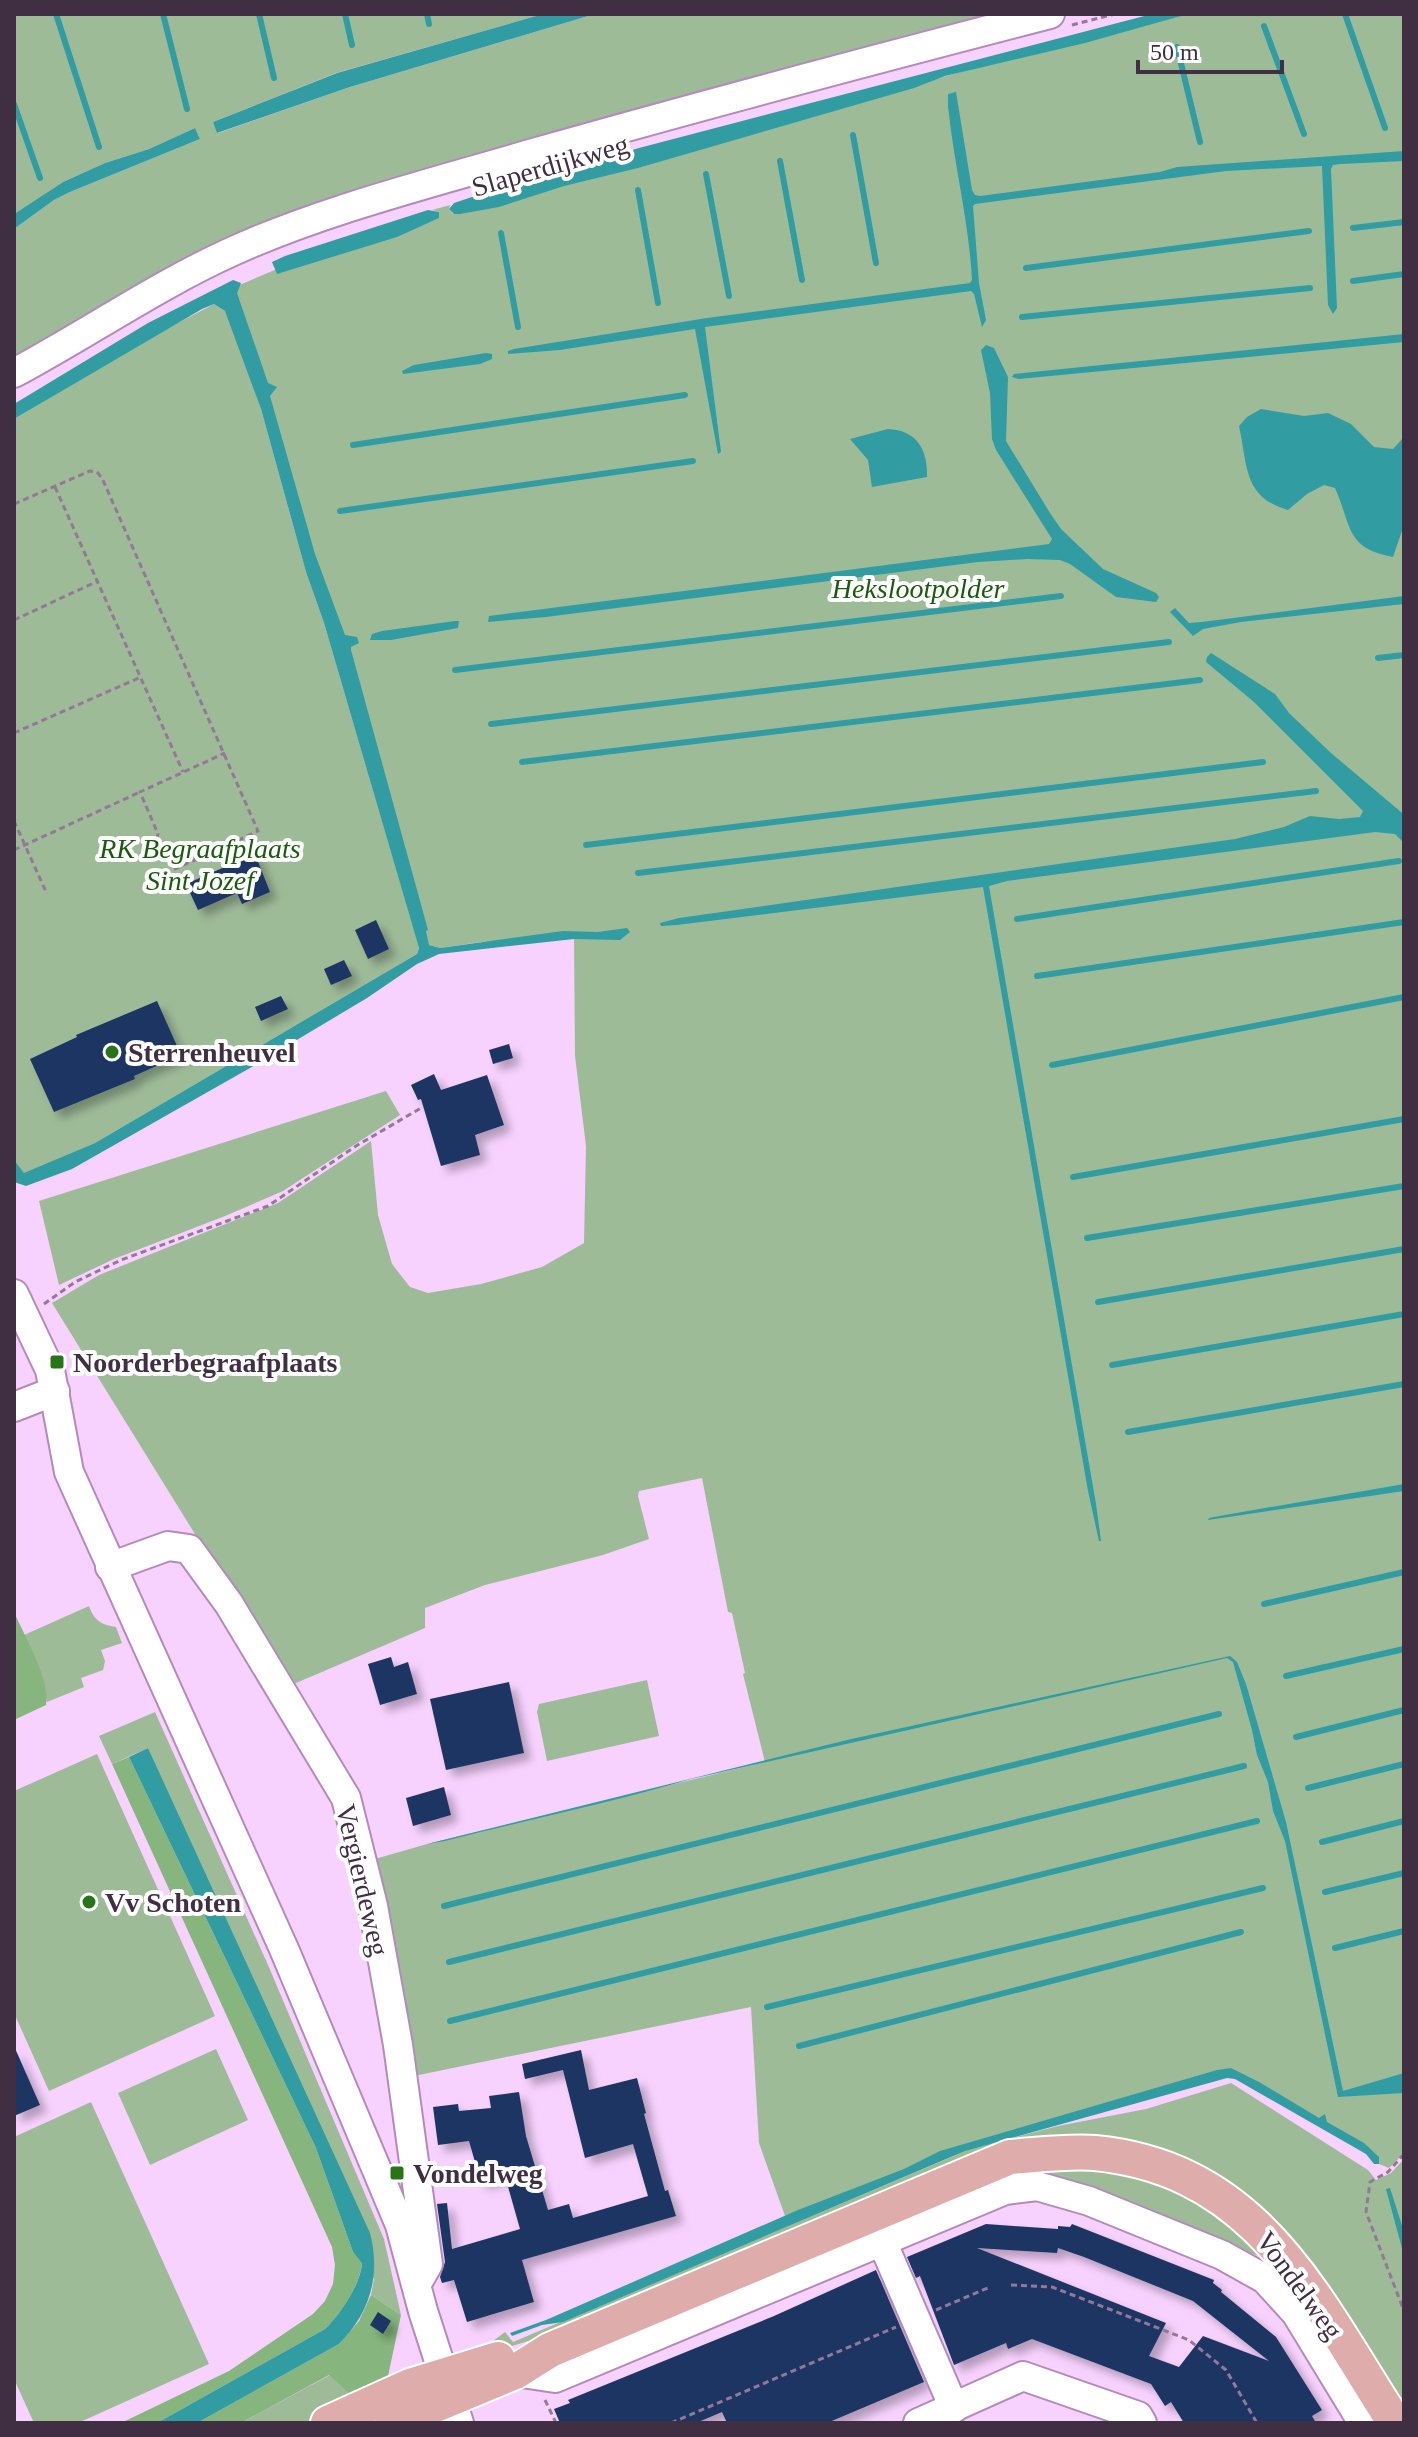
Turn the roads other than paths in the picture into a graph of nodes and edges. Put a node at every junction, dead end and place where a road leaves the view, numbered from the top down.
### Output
1 (1060, 20) edge
2 (14, 373) edge
3 (20, 1306) edge
4 (55, 1391) junction
5 (14, 1407) edge
6 (110, 1567) junction
7 (881, 2239) junction
8 (416, 2285) junction
9 (550, 2350) junction
10 (515, 2372) junction
11 (451, 2398) edge
12 (954, 2408) junction
13 (328, 2423) edge
14 (392, 2423) edge
15 (918, 2423) edge
16 (1142, 2423) edge
17 (1363, 2423) edge
18 (1395, 2423) edge

1 - 2 street, Slaperdijkweg
3 - 4 street
4 - 5 street
4 - 6 street
6 - 8 street
6 - 8 street, Vergierdeweg
7 - 10 street, Vondelweg
7 - 12 street
7 - 17 street, Vondelweg
8 - 11 street
9 - 10 main road, Vondelweg
9 - 11 main road, Vondelweg
9 - 18 main road, Vondelweg
10 - 11 main road, Vondelweg
11 - 13 main road, Vondelweg
11 - 14 main road, Vondelweg
12 - 15 street
12 - 16 street

